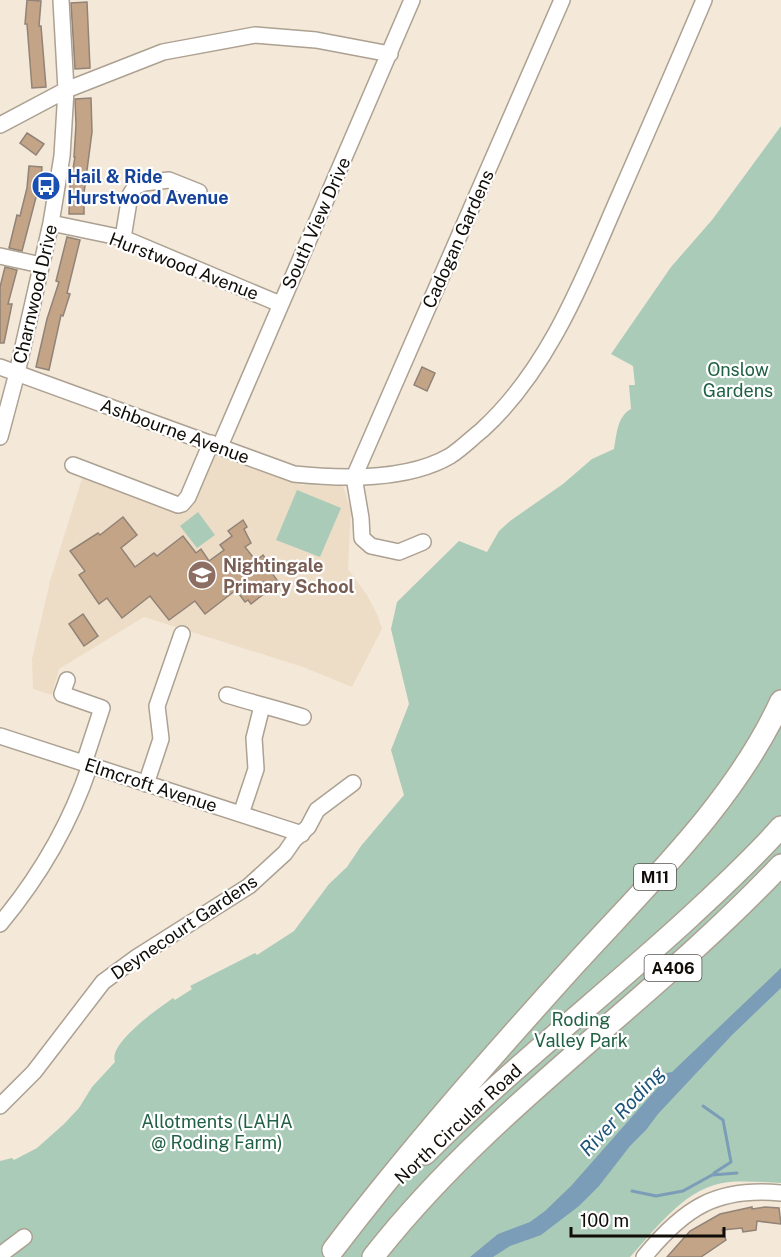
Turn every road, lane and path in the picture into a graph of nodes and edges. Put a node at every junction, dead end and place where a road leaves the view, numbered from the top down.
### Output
1 (61, 0) edge
2 (412, 0) edge
3 (562, 0) edge
4 (704, 0) edge
5 (390, 54) junction
6 (66, 90) junction
7 (0, 125) edge
8 (199, 192) dead end
9 (51, 223) junction
10 (123, 238) junction
11 (0, 256) edge
12 (41, 265) junction
13 (280, 304) junction
14 (0, 367) edge
15 (17, 374) junction
16 (0, 437) edge
17 (216, 445) junction
18 (73, 465) dead end
19 (354, 477) junction
20 (423, 542) dead end
21 (182, 634) dead end
22 (67, 680) dead end
23 (227, 695) dead end
24 (781, 701) edge
25 (262, 706) junction
26 (303, 717) dead end
27 (0, 736) edge
28 (87, 764) junction
29 (353, 783) dead end
30 (146, 784) junction
31 (241, 814) junction
32 (781, 827) edge
33 (302, 834) junction
34 (781, 865) edge
35 (5, 907) edge
36 (0, 924) edge
37 (0, 1106) edge
38 (781, 1192) edge
39 (24, 1237) dead end
40 (330, 1254) edge
41 (0, 1255) edge
42 (373, 1257) edge
43 (644, 1257) edge

1 - 6 street, Charnwood Drive
2 - 5 street, South View Drive
3 - 19 street, Cadogan Gardens
4 - 19 street
5 - 6 street
5 - 13 street, South View Drive
6 - 7 street
6 - 9 street, Charnwood Drive
8 - 10 street
9 - 10 street, Hurstwood Avenue
9 - 12 street, Charnwood Drive
10 - 13 street, Hurstwood Avenue
11 - 12 street
12 - 15 street, Charnwood Drive
13 - 17 street, South View Drive
14 - 15 street, Ashbourne Avenue
15 - 16 street, Charnwood Drive
15 - 17 street, Ashbourne Avenue
17 - 18 street, South View Drive
17 - 19 street, Ashbourne Avenue
19 - 20 street
21 - 30 street
22 - 28 street
23 - 25 street
24 - 40 highway, M11
25 - 26 street
25 - 31 street
27 - 28 street, Elmcroft Avenue
28 - 30 street, Elmcroft Avenue
28 - 35 street
29 - 33 street, Deynecourt Gardens
30 - 31 street, Elmcroft Avenue
31 - 33 street, Elmcroft Avenue
32 - 40 highway, North Circular Road / A406
33 - 37 street, Deynecourt Gardens
34 - 42 highway, North Circular Road / A406
35 - 36 street
38 - 43 street
39 - 41 street

